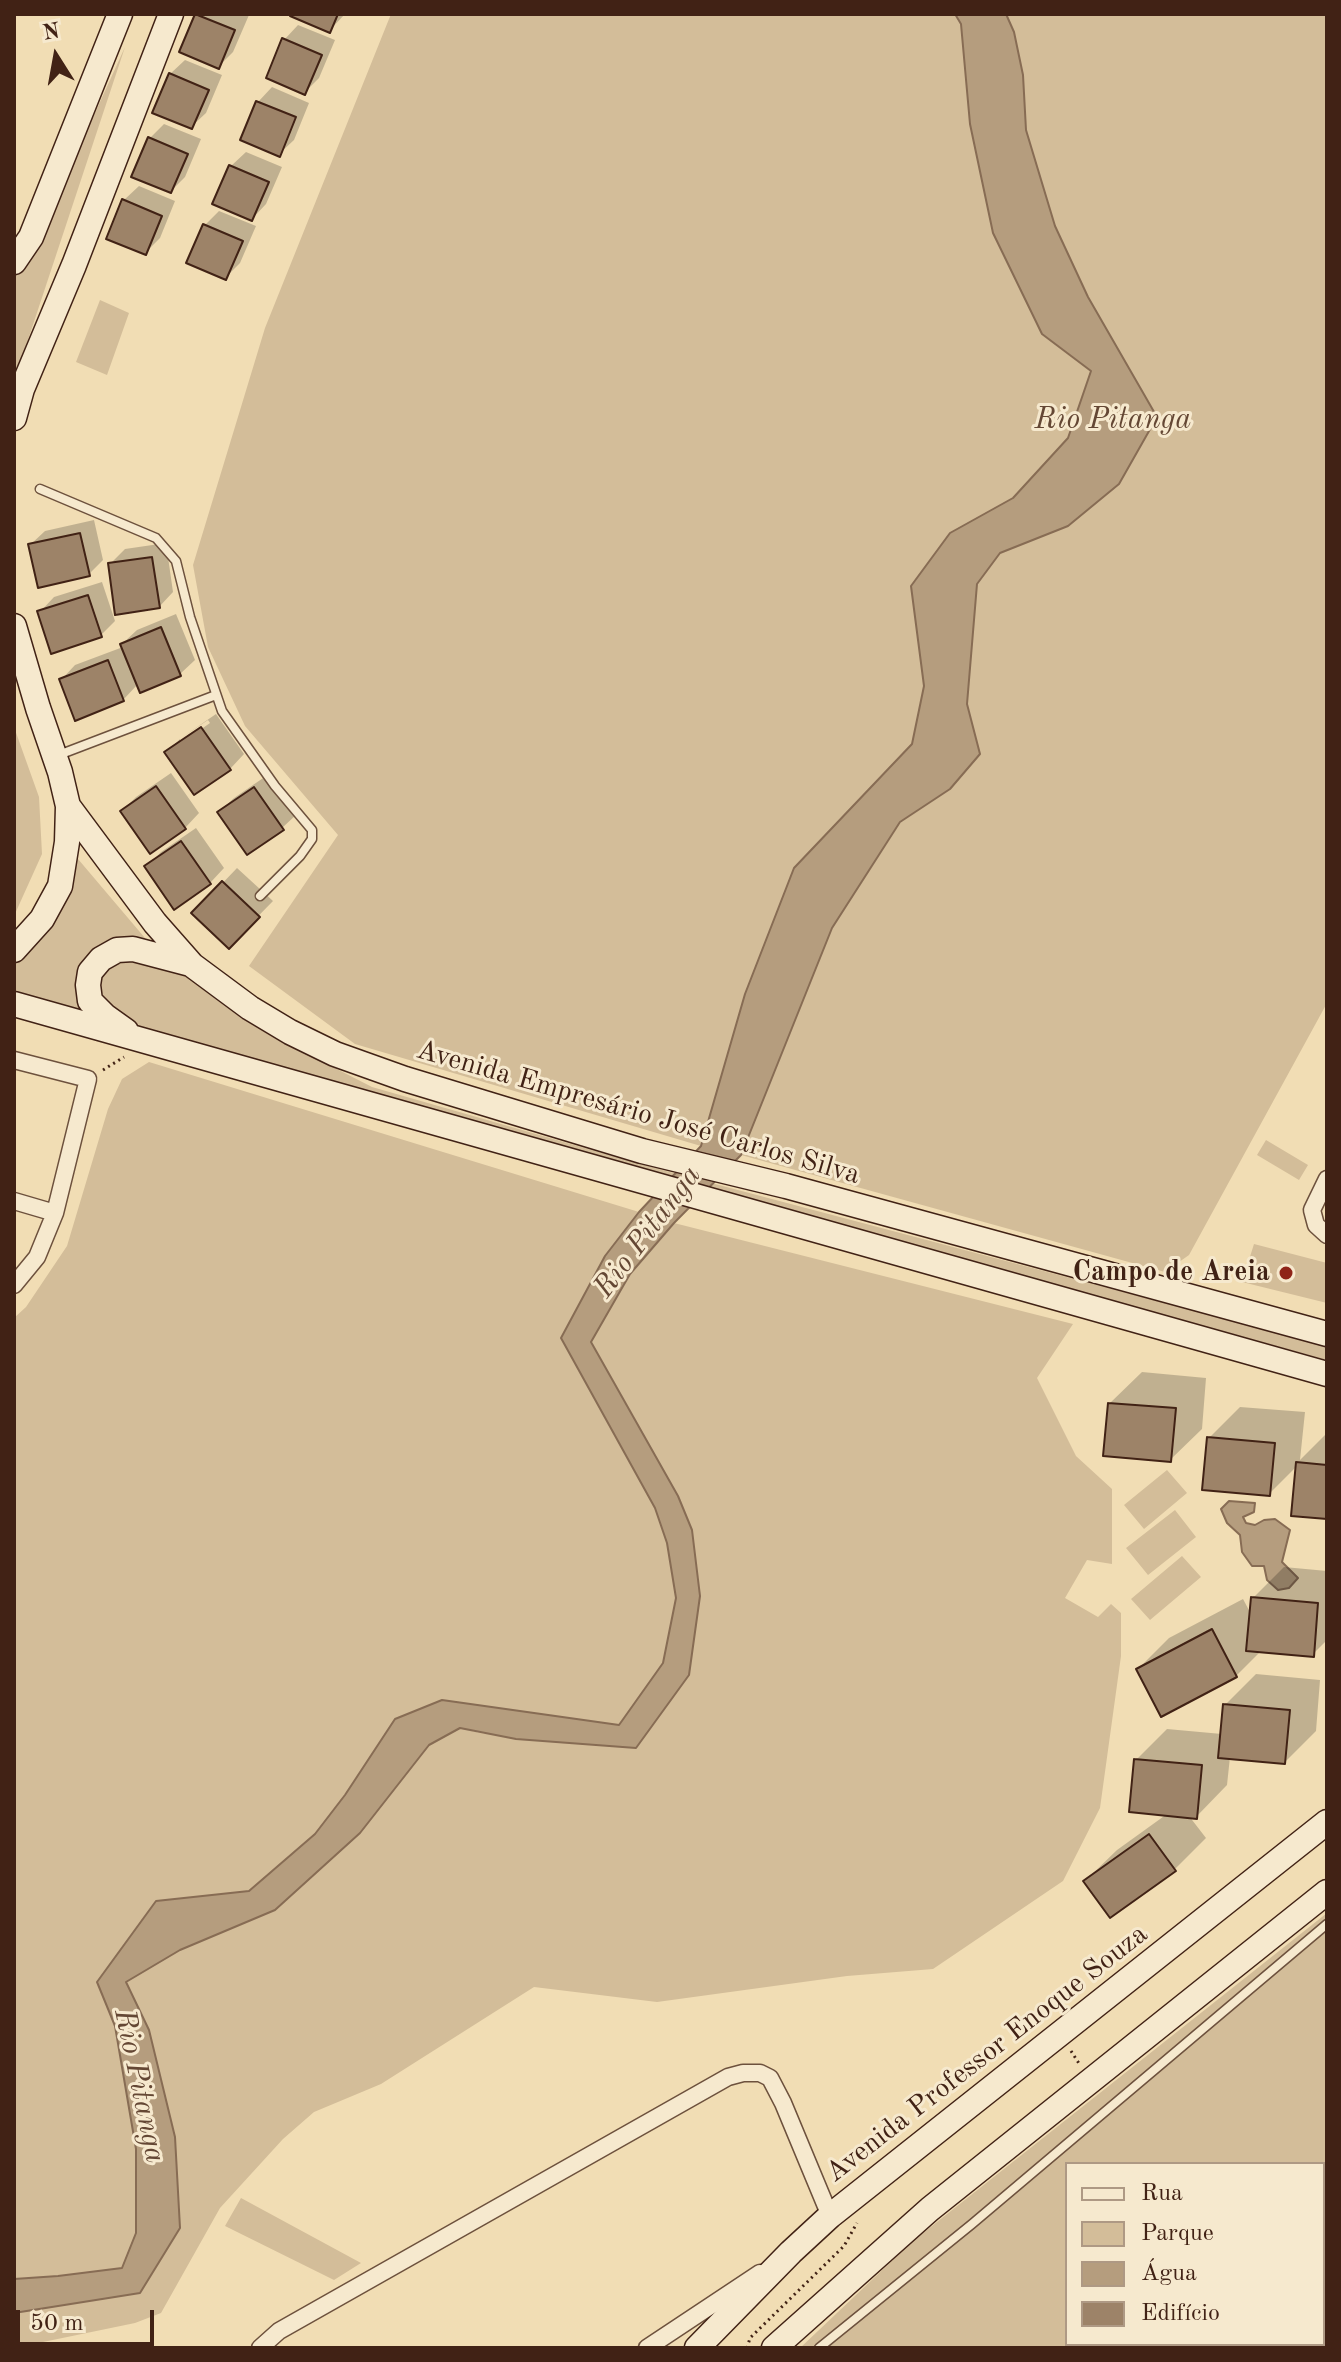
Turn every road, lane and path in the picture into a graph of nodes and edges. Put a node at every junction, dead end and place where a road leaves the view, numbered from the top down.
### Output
1 (120, 14) edge
2 (171, 14) edge
3 (22, 235) edge
4 (14, 262) edge
5 (14, 418) edge
6 (40, 489) dead end
7 (14, 626) edge
8 (216, 695) junction
9 (55, 757) junction
10 (68, 806) junction
11 (260, 896) dead end
12 (14, 950) edge
13 (192, 965) junction
14 (14, 1004) edge
15 (142, 1041) junction
16 (14, 1060) edge
17 (88, 1079) junction
18 (1327, 1179) edge
19 (14, 1201) edge
20 (55, 1213) junction
21 (1327, 1235) edge
22 (14, 1285) edge
23 (1327, 1334) edge
24 (1327, 1374) edge
25 (1327, 1822) edge
26 (1327, 1892) edge
27 (1327, 1924) edge
28 (1061, 2033) junction
29 (1095, 2077) junction
30 (830, 2216) junction
31 (858, 2221) dead end
32 (791, 2252) junction
33 (706, 2345) edge
34 (260, 2348) edge
35 (647, 2348) edge
36 (747, 2348) edge
37 (774, 2348) edge
38 (819, 2348) edge

1 - 3 main road
2 - 5 main road
3 - 4 main road
6 - 8 lane
7 - 9 main road, Avenida Empresário José Carlos Silva
8 - 9 lane
8 - 11 lane
9 - 10 main road, Avenida Empresário José Carlos Silva
10 - 12 main road
10 - 13 main road, Avenida Empresário José Carlos Silva
13 - 15 main road
13 - 23 main road, Avenida Empresário José Carlos Silva
14 - 15 main road
15 - 17 path
15 - 24 main road
16 - 17 street
17 - 20 street
18 - 21 street
19 - 20 street
20 - 22 street
25 - 28 main road, Avenida Professor Enoque Souza
26 - 29 main road
27 - 38 lane
28 - 29 path
28 - 30 main road, Avenida Professor Enoque Souza
29 - 37 main road
30 - 32 main road, Avenida Professor Enoque Souza
30 - 34 street
31 - 36 path
32 - 33 main road, Avenida Professor Enoque Souza
32 - 35 street

